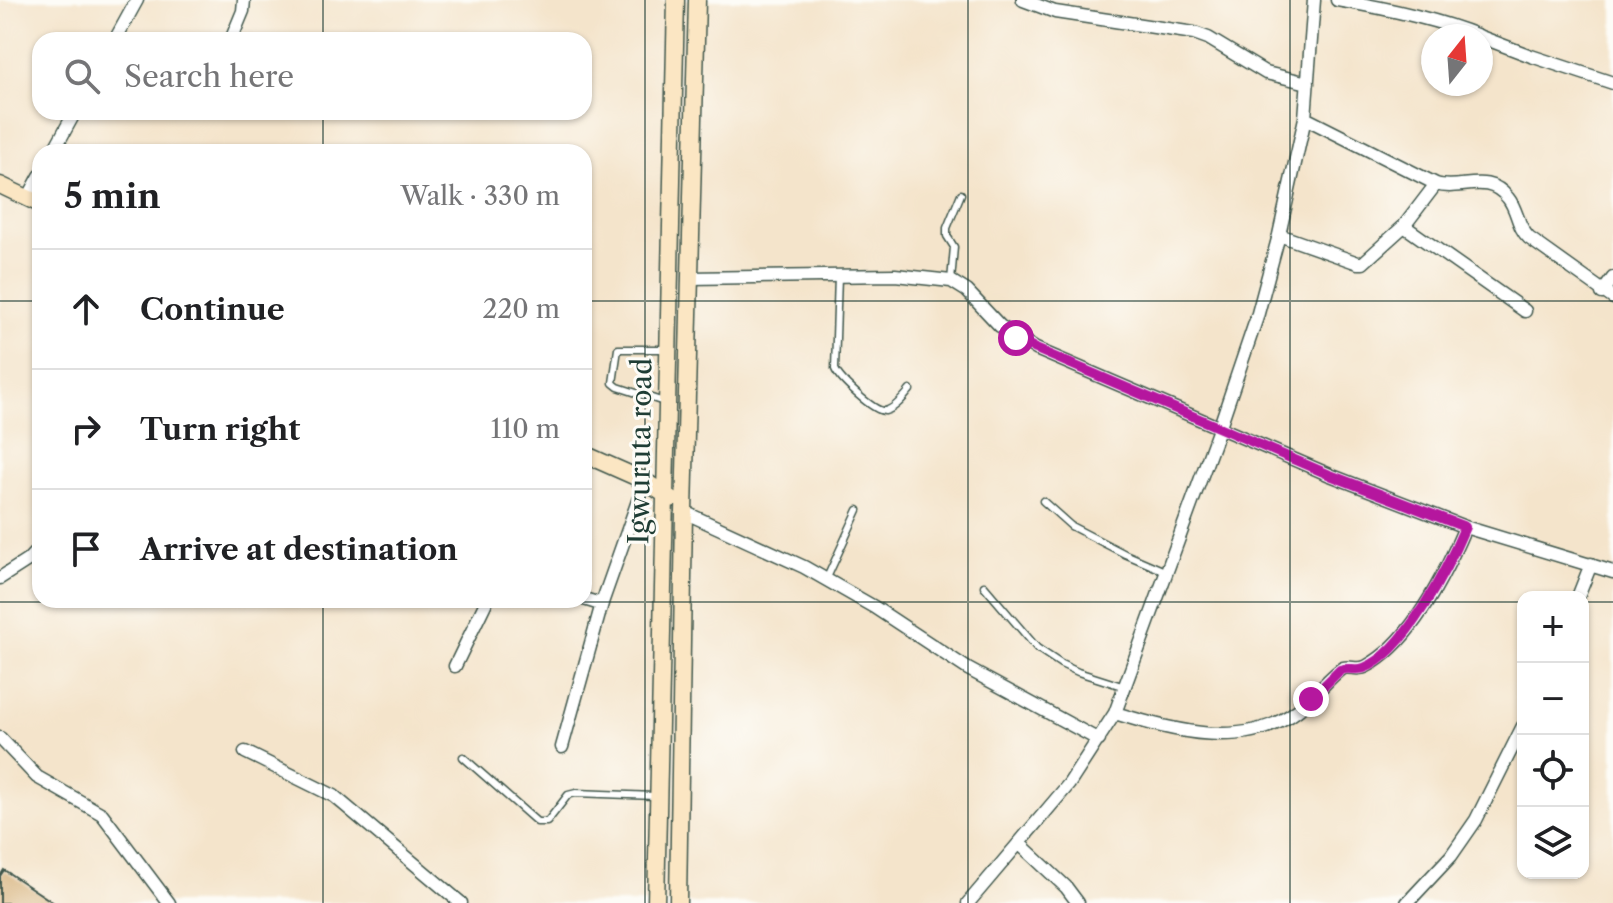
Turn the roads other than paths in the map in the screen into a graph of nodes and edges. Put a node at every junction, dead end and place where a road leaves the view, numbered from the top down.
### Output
1 (137, 0) edge
2 (244, 0) edge
3 (676, 0) edge
4 (697, 0) edge
5 (1023, 0) edge
6 (1314, 0) edge
7 (1337, 0) edge
8 (1447, 24) edge
9 (119, 32) edge
10 (234, 32) edge
11 (1493, 41) edge
12 (1308, 83) junction
13 (1613, 83) edge
14 (1305, 118) junction
15 (71, 120) edge
16 (57, 144) edge
17 (1436, 184) junction
18 (0, 185) edge
19 (961, 194) dead end
20 (32, 200) edge
21 (1404, 226) junction
22 (1279, 235) junction
23 (838, 276) junction
24 (690, 278) junction
25 (1613, 278) edge
26 (951, 281) junction
27 (1608, 296) edge
28 (1525, 311) dead end
29 (668, 349) junction
30 (910, 390) dead end
31 (667, 403) junction
32 (1220, 426) junction
33 (592, 458) edge
34 (645, 481) junction
35 (665, 493) junction
36 (1043, 501) dead end
37 (858, 510) dead end
38 (684, 512) junction
39 (1465, 527) junction
40 (32, 556) edge
41 (1591, 564) junction
42 (1167, 572) junction
43 (1613, 572) edge
44 (0, 578) edge
45 (826, 580) junction
46 (984, 586) dead end
47 (1580, 591) edge
48 (603, 600) junction
49 (592, 601) edge
50 (483, 608) edge
51 (455, 666) dead end
52 (1125, 687) junction
53 (1115, 713) junction
54 (1518, 735) edge
55 (0, 738) edge
56 (1099, 740) junction
57 (562, 747) dead end
58 (245, 752) dead end
59 (463, 757) dead end
60 (658, 796) junction
61 (1021, 845) junction
62 (169, 903) edge
63 (461, 903) edge
64 (656, 903) edge
65 (678, 903) edge
66 (968, 903) edge
67 (1078, 903) edge
68 (1407, 903) edge

1 - 9 street
2 - 10 street
3 - 29 main road, Igwuruta road
4 - 24 main road, Igwuruta road
5 - 12 street
6 - 12 street
7 - 8 street
11 - 13 street
12 - 14 street
14 - 17 street
14 - 22 street
15 - 16 street
17 - 21 street
17 - 27 street
18 - 20 main road
19 - 26 lane
21 - 22 street
21 - 28 street
22 - 32 street
23 - 24 street
23 - 26 street
23 - 30 lane
24 - 38 main road, Igwuruta road
25 - 27 street
26 - 32 street
29 - 31 main road, Igwuruta road
29 - 31 lane
31 - 35 main road, Igwuruta road
32 - 39 street
32 - 42 street
33 - 34 main road
34 - 35 main road
34 - 48 street
35 - 38 main road
35 - 60 main road, Igwuruta road
36 - 42 lane
37 - 45 lane
38 - 45 street
38 - 65 main road, Igwuruta road
39 - 41 street
39 - 53 street
40 - 44 street
41 - 43 street
41 - 47 street
42 - 52 street
45 - 56 street
46 - 52 lane
48 - 49 street
48 - 57 street
50 - 51 street
52 - 53 street
53 - 56 street
54 - 68 street
55 - 62 street
56 - 61 street
58 - 63 street
59 - 60 lane
60 - 64 main road, Igwuruta road
61 - 66 street
61 - 67 street

